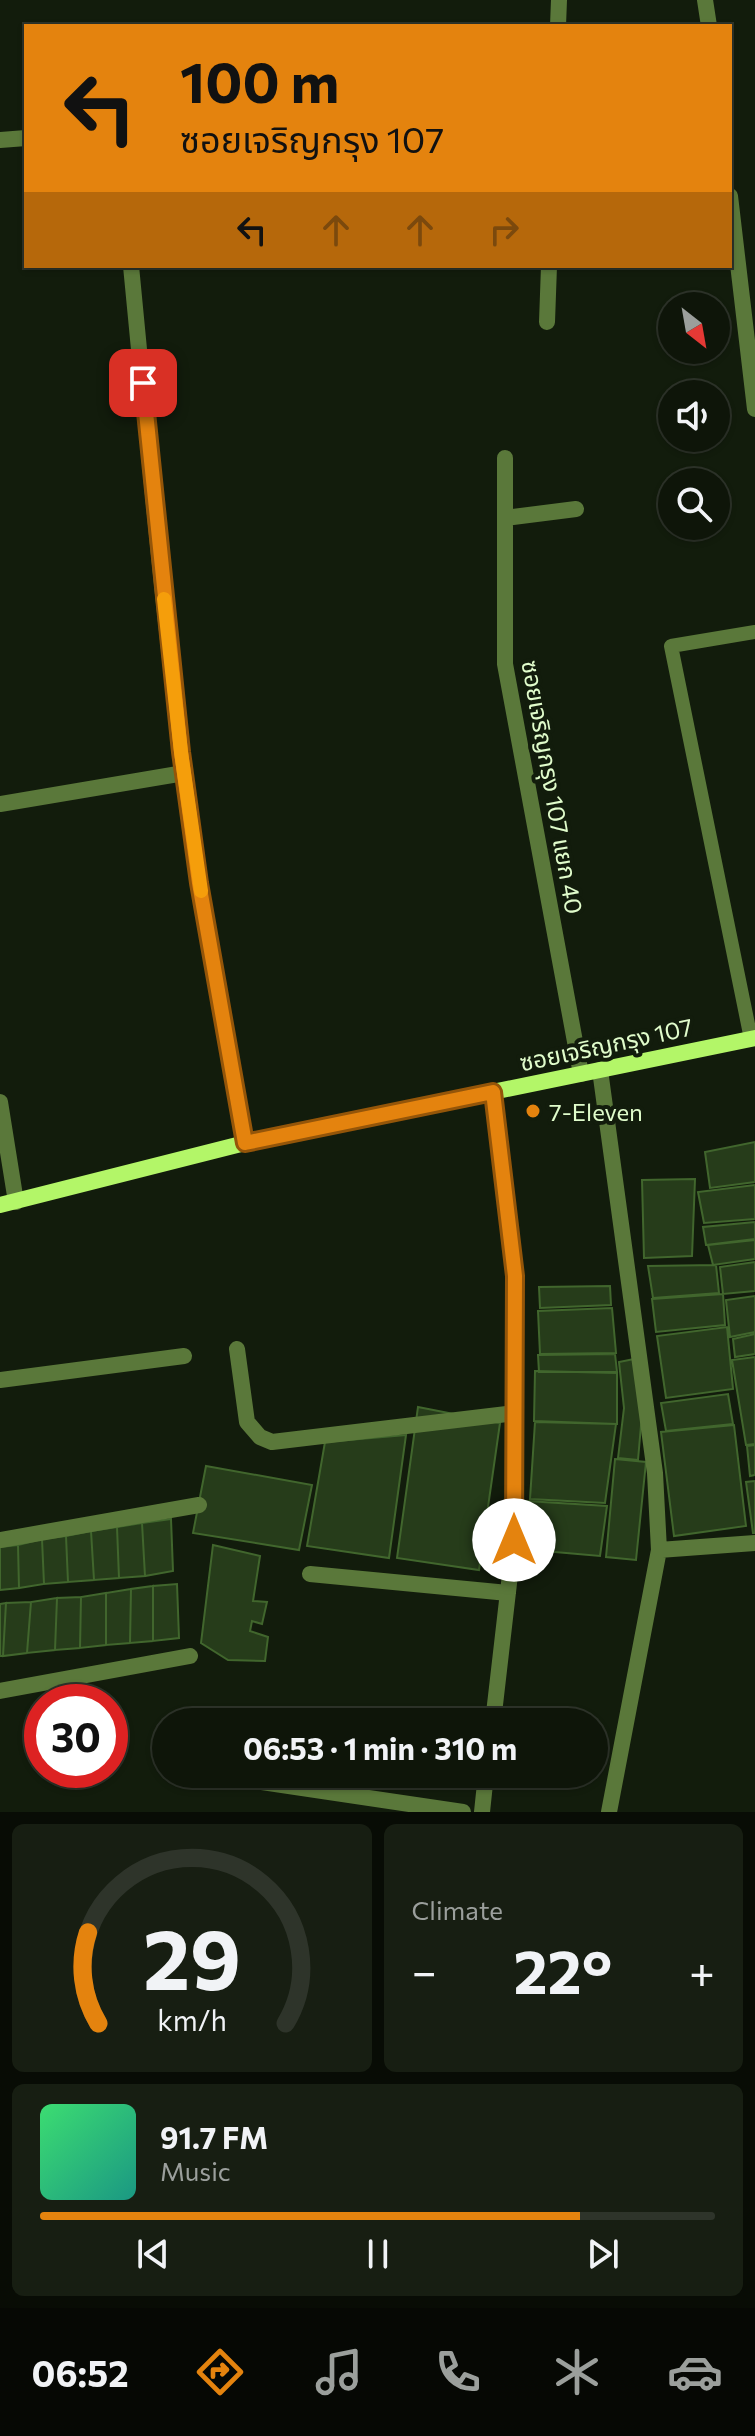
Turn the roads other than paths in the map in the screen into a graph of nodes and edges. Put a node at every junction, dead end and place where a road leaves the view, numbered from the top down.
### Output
1 (559, 0) edge
2 (705, 0) edge
3 (558, 24) edge
4 (709, 24) edge
5 (24, 138) edge
6 (0, 140) edge
7 (732, 213) edge
8 (131, 268) edge
9 (549, 268) edge
10 (547, 322) dead end
11 (755, 409) edge
12 (505, 458) dead end
13 (576, 509) dead end
14 (505, 518) junction
15 (755, 632) edge
16 (184, 773) junction
17 (0, 804) edge
18 (753, 1038) edge
19 (600, 1070) junction
20 (581, 1074) junction
21 (493, 1092) junction
22 (0, 1102) edge
23 (245, 1143) junction
24 (8, 1203) edge
25 (237, 1349) dead end
26 (184, 1356) dead end
27 (0, 1380) edge
28 (515, 1413) junction
29 (199, 1505) dead end
30 (0, 1540) edge
31 (755, 1543) edge
32 (659, 1550) junction
33 (310, 1574) dead end
34 (508, 1593) junction
35 (190, 1656) dead end
36 (0, 1691) edge
37 (495, 1708) edge
38 (301, 1788) edge
39 (485, 1788) edge
40 (463, 1812) edge
41 (482, 1812) edge
42 (609, 1812) edge

1 - 3 street
2 - 4 street
5 - 6 street
7 - 11 street
8 - 16 street
9 - 10 street
12 - 14 street, ซอยเจริญกรุง 107 แยก 40
13 - 14 street
14 - 20 street, ซอยเจริญกรุง 107 แยก 40
15 - 18 lane
16 - 17 street
16 - 23 street
18 - 19 street, ซอยเจริญกรุง 107
19 - 20 street, ซอยเจริญกรุง 107
19 - 32 street
20 - 21 street, ซอยเจริญกรุง 107
21 - 23 street, ซอยเจริญกรุง 107
21 - 28 street
22 - 24 street
23 - 24 street, ซอยเจริญกรุง 107
25 - 28 street
26 - 27 street
28 - 34 street
29 - 30 street
31 - 32 street
32 - 42 street
33 - 34 street
34 - 37 street
35 - 36 street
38 - 40 street
39 - 41 street

